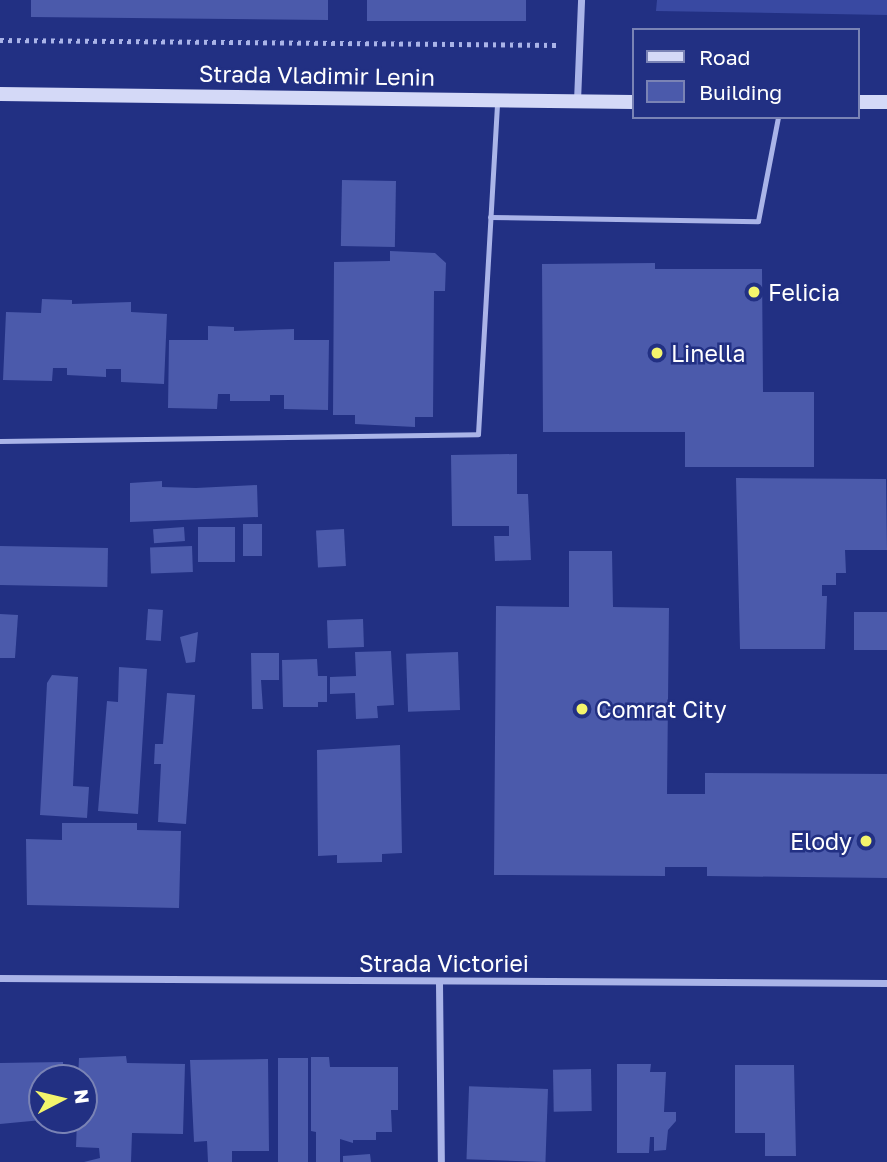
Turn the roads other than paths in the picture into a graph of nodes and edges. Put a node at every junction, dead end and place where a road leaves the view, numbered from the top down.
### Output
1 (581, 0) edge
2 (0, 94) edge
3 (497, 100) junction
4 (577, 102) junction
5 (632, 102) edge
6 (859, 102) edge
7 (887, 102) edge
8 (778, 119) edge
9 (490, 216) junction
10 (0, 441) edge
11 (0, 978) edge
12 (439, 983) junction
13 (887, 984) edge
14 (440, 1162) edge

1 - 4 street
2 - 3 main road, Strada Vladimir Lenin
3 - 4 main road, Strada Vladimir Lenin
3 - 9 lane
4 - 5 main road, Strada Vladimir Lenin
6 - 7 main road
8 - 9 lane
9 - 10 lane
11 - 12 street, Strada Victoriei
12 - 13 street, Strada Victoriei
12 - 14 street

